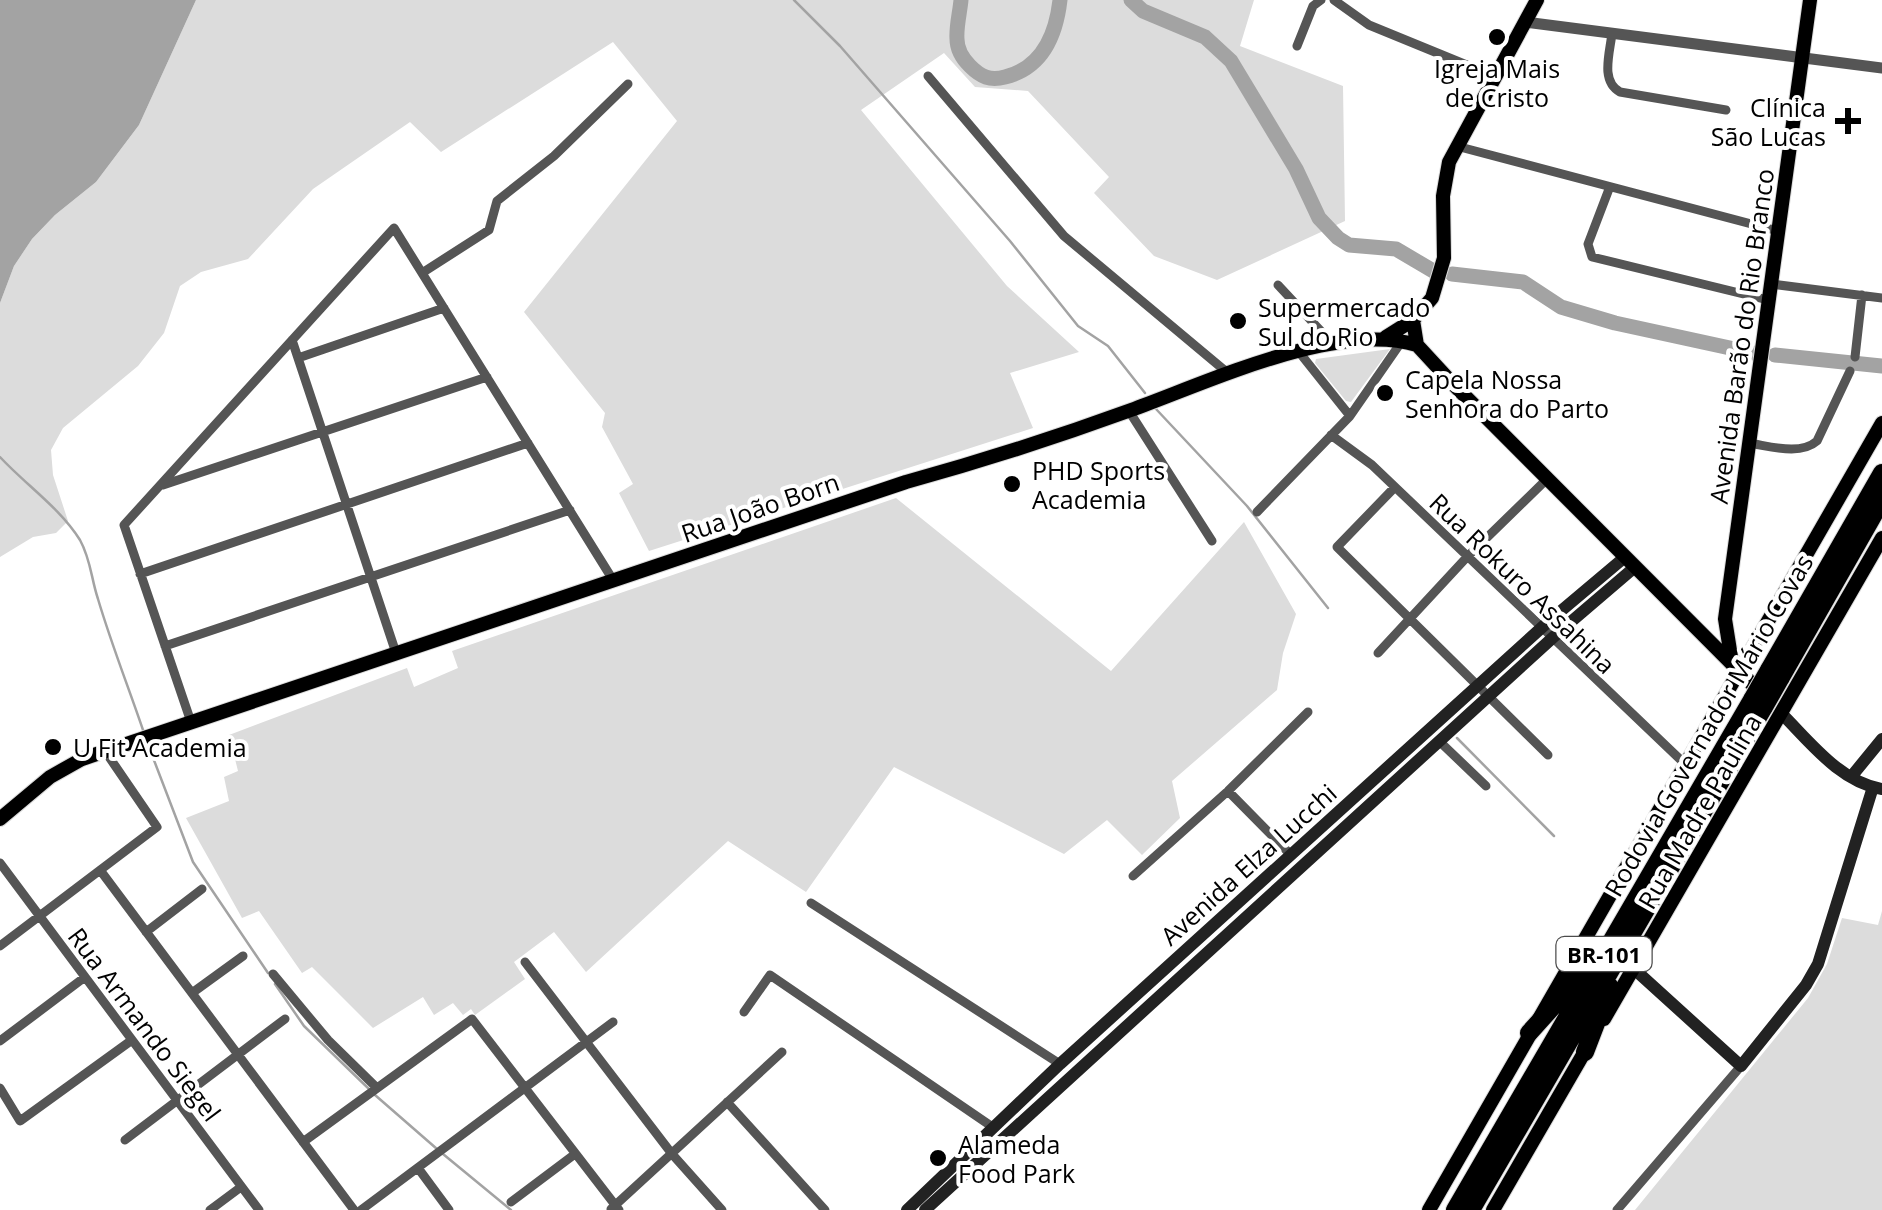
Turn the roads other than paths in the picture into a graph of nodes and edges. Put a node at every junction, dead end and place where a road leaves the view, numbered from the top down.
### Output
1 (1321, 0) edge
2 (1334, 0) edge
3 (1537, 0) edge
4 (1810, 0) edge
5 (1525, 22) junction
6 (1612, 33) junction
7 (1297, 46) dead end
8 (1802, 57) junction
9 (1882, 68) edge
10 (928, 76) dead end
11 (1496, 77) junction
12 (628, 84) dead end
13 (1726, 110) dead end
14 (1460, 147) junction
15 (1609, 189) junction
16 (1778, 231) junction
17 (422, 272) junction
18 (1770, 284) junction
19 (1278, 285) dead end
20 (1862, 295) junction
21 (1882, 298) edge
22 (1768, 300) junction
23 (444, 308) junction
24 (1413, 320) junction
25 (1383, 338) junction
26 (292, 340) junction
27 (1402, 341) junction
28 (1334, 345) junction
29 (1418, 346) junction
30 (1300, 352) junction
31 (1854, 357) dead end
32 (298, 358) junction
33 (1850, 371) dead end
34 (1229, 374) junction
35 (487, 377) junction
36 (1129, 411) junction
37 (1350, 416) junction
38 (1882, 423) edge
39 (322, 432) junction
40 (1331, 434) junction
41 (528, 443) junction
42 (1748, 443) junction
43 (1882, 473) edge
44 (1548, 480) junction
45 (158, 486) junction
46 (1395, 488) junction
47 (1882, 500) edge
48 (347, 504) junction
49 (570, 510) junction
50 (1257, 512) dead end
51 (1882, 538) edge
52 (1212, 541) dead end
53 (1468, 557) junction
54 (1630, 562) junction
55 (140, 574) junction
56 (371, 577) junction
57 (614, 580) junction
58 (1409, 618) junction
59 (1725, 620) junction
60 (1698, 629) junction
61 (1548, 632) junction
62 (165, 646) junction
63 (396, 653) junction
64 (1378, 653) dead end
65 (1735, 666) junction
66 (1775, 675) junction
67 (1729, 687) junction
68 (1483, 691) junction
69 (1763, 700) junction
70 (1308, 712) dead end
71 (191, 722) junction
72 (1882, 739) edge
73 (1439, 741) junction
74 (105, 751) junction
75 (1548, 755) dead end
76 (1685, 764) junction
77 (1851, 777) junction
78 (1486, 786) dead end
79 (1877, 788) edge
80 (1228, 791) junction
81 (0, 819) edge
82 (1292, 854) junction
83 (0, 863) edge
84 (100, 870) junction
85 (1133, 876) dead end
86 (202, 889) dead end
87 (811, 903) dead end
88 (40, 916) junction
89 (146, 932) junction
90 (1621, 938) junction
91 (0, 946) edge
92 (243, 956) dead end
93 (525, 962) dead end
94 (1633, 968) junction
95 (273, 974) dead end
96 (85, 977) junction
97 (1146, 986) junction
98 (192, 994) junction
99 (1158, 997) junction
100 (744, 1012) dead end
101 (285, 1020) dead end
102 (613, 1022) dead end
103 (1529, 1033) junction
104 (0, 1040) edge
105 (132, 1040) junction
106 (585, 1042) junction
107 (782, 1052) dead end
108 (1585, 1052) junction
109 (238, 1055) junction
110 (1060, 1064) junction
111 (1740, 1066) junction
112 (0, 1088) edge
113 (524, 1088) junction
114 (373, 1091) junction
115 (177, 1100) junction
116 (727, 1102) junction
117 (994, 1128) junction
118 (125, 1140) dead end
119 (303, 1142) junction
120 (575, 1154) junction
121 (672, 1154) junction
122 (418, 1168) junction
123 (241, 1186) junction
124 (511, 1202) dead end
125 (615, 1209) edge
126 (210, 1210) edge
127 (259, 1210) edge
128 (358, 1210) edge
129 (449, 1210) edge
130 (722, 1210) edge
131 (824, 1210) edge
132 (907, 1210) edge
133 (925, 1210) edge
134 (1429, 1210) edge
135 (1456, 1210) edge
136 (1471, 1210) edge
137 (1493, 1210) edge
138 (1617, 1210) edge

1 - 7 street
2 - 11 street
3 - 5 main road
4 - 8 main road, Avenida Barão do Rio Branco
5 - 6 street
5 - 11 main road
6 - 8 street
6 - 13 street
8 - 9 street
8 - 16 main road, Avenida Barão do Rio Branco
10 - 34 street
11 - 14 main road
12 - 17 street
14 - 15 street
14 - 24 main road
15 - 16 street
15 - 22 street
16 - 18 main road, Avenida Barão do Rio Branco
17 - 23 street
17 - 26 street
18 - 20 street
18 - 22 main road, Avenida Barão do Rio Branco
19 - 28 street
20 - 21 street
20 - 31 street
22 - 42 main road, Avenida Barão do Rio Branco
23 - 32 street
23 - 35 street
24 - 25 main road
24 - 29 main road
25 - 27 main road
25 - 28 main road, Rua João Born
26 - 32 street
26 - 45 street
27 - 29 main road
27 - 37 street
28 - 30 main road, Rua João Born
29 - 44 main road
30 - 34 main road, Rua João Born
30 - 37 street
32 - 39 street
33 - 42 street
34 - 36 main road, Rua João Born
35 - 39 street
35 - 41 street
36 - 52 street
36 - 57 main road, Rua João Born
37 - 40 street
38 - 65 main road
39 - 45 street
39 - 48 street
40 - 46 street, Rua Rokuro Assahina
40 - 50 street
41 - 48 street
41 - 49 street
42 - 59 main road, Avenida Barão do Rio Branco
43 - 66 highway, Rodovia Governador Mário Covas / BR-101
44 - 53 street
44 - 54 main road
45 - 55 street
46 - 53 street, Rua Rokuro Assahina
46 - 58 street
47 - 66 highway, Rodovia Governador Mário Covas / BR-101
48 - 55 street
48 - 56 street
49 - 56 street
49 - 57 street
51 - 69 main road, Rua Madre Paulina
53 - 58 street
53 - 61 street, Rua Rokuro Assahina
54 - 60 main road
54 - 61 main road, Avenida Elza Lucchi
55 - 62 street
56 - 62 street
56 - 63 street
57 - 63 main road, Rua João Born
58 - 64 street
58 - 68 street
59 - 60 main road
59 - 65 main road, Avenida Barão do Rio Branco
60 - 65 main road
61 - 68 main road, Avenida Elza Lucchi
61 - 76 street, Rua Rokuro Assahina
62 - 71 street
63 - 71 main road, Rua João Born
65 - 67 main road
65 - 69 main road
66 - 69 highway, Rodovia Governador Mário Covas / BR-101, bridge
67 - 69 main road
67 - 76 main road
68 - 73 main road, Avenida Elza Lucchi
68 - 75 street
68 - 82 main road, Avenida Elza Lucchi
69 - 77 main road
69 - 90 highway, Rodovia Governador Mário Covas / BR-101
69 - 94 main road, Rua Madre Paulina
70 - 80 street
71 - 74 main road, Rua João Born
72 - 77 main road
73 - 78 street
73 - 99 main road, Avenida Elza Lucchi
74 - 81 main road, Rua João Born
74 - 84 street
76 - 103 main road
77 - 79 main road
79 - 111 main road
80 - 82 street
80 - 85 street
82 - 97 main road, Avenida Elza Lucchi
83 - 88 street, Rua Armando Siegel
84 - 88 street
84 - 89 street
86 - 89 street
87 - 110 street
88 - 91 street
88 - 96 street, Rua Armando Siegel
89 - 98 street
90 - 103 highway
90 - 108 highway
90 - 135 highway, Rodovia Governador Mário Covas / BR-101
90 - 136 highway, Rodovia Governador Mário Covas / BR-101
92 - 98 street
93 - 106 street
94 - 108 main road, Rua Madre Paulina
94 - 111 main road
95 - 114 street
96 - 104 street
96 - 105 street, Rua Armando Siegel
97 - 99 main road
97 - 110 main road, Avenida Elza Lucchi
98 - 109 street
99 - 133 main road, Avenida Elza Lucchi
100 - 117 street
101 - 109 street
102 - 106 street
103 - 134 main road
105 - 112 street
105 - 115 street, Rua Armando Siegel
106 - 113 street
106 - 121 street
107 - 116 street
108 - 137 main road, Rua Madre Paulina
109 - 115 street
109 - 119 street
110 - 117 main road, Avenida Elza Lucchi
111 - 138 street
113 - 114 street
113 - 120 street
113 - 122 street
114 - 119 street
115 - 118 street
115 - 123 street, Rua Armando Siegel
116 - 121 street
116 - 131 street
117 - 132 main road, Avenida Elza Lucchi
119 - 128 street
120 - 124 street
120 - 125 street
121 - 125 street
121 - 130 street
122 - 128 street
122 - 129 street
123 - 126 street
123 - 127 street, Rua Armando Siegel

